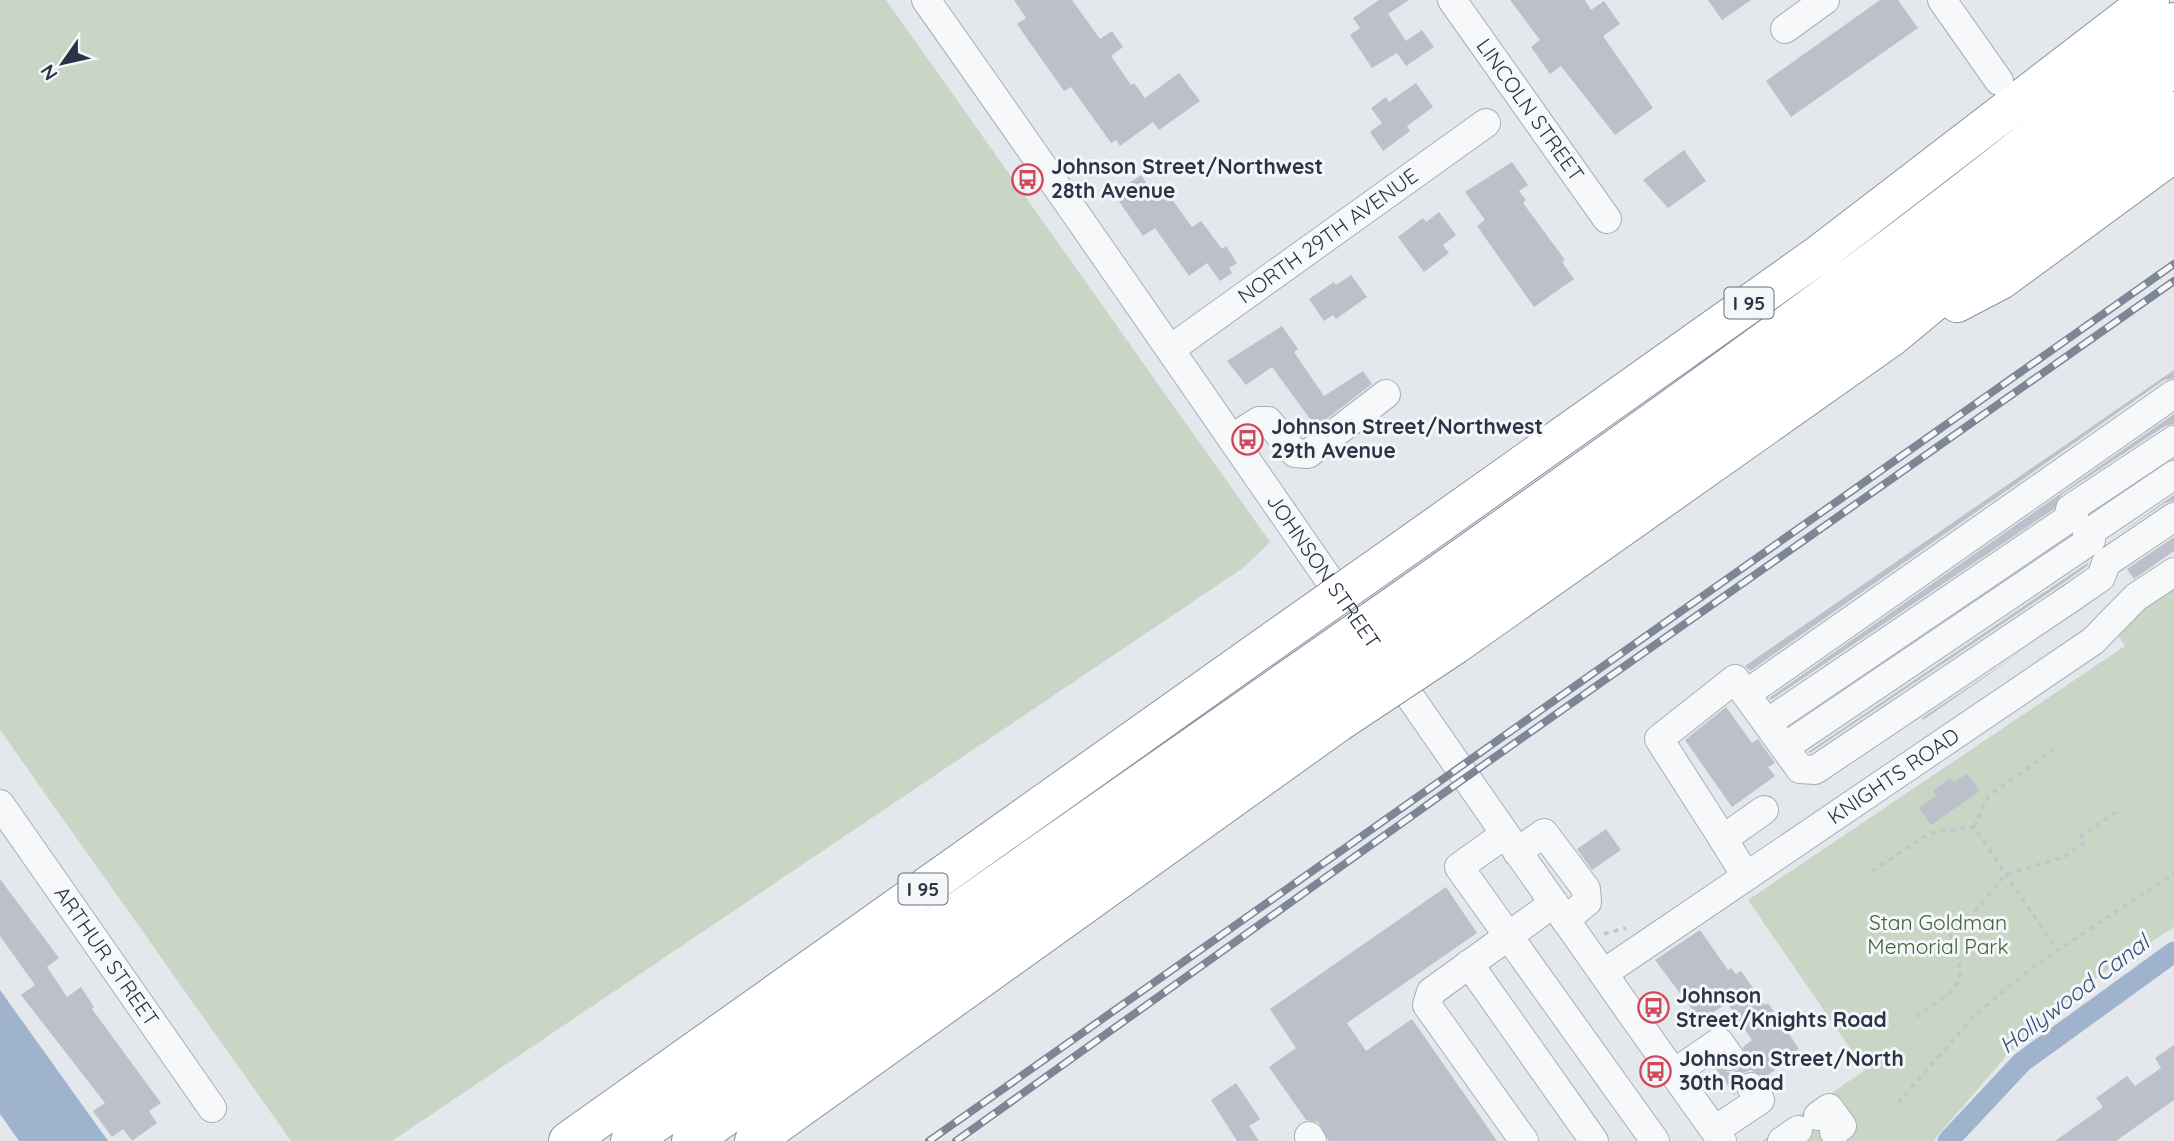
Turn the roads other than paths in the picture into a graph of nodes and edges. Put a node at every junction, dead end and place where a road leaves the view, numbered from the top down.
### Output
1 (926, 0) edge
2 (1452, 0) edge
3 (1825, 0) edge
4 (1942, 0) edge
5 (2126, 0) edge
6 (2150, 0) edge
7 (2174, 22) edge
8 (1785, 29) dead end
9 (2086, 49) junction
10 (2174, 65) edge
11 (1999, 80) dead end
12 (2174, 111) edge
13 (1486, 123) dead end
14 (2174, 153) edge
15 (1607, 219) dead end
16 (1890, 338) junction
17 (1172, 348) junction
18 (1386, 394) dead end
19 (2174, 394) edge
20 (1233, 438) junction
21 (2174, 440) edge
22 (1296, 453) junction
23 (2174, 475) edge
24 (2051, 480) junction
25 (1266, 488) junction
26 (2174, 517) edge
27 (2086, 532) junction
28 (2174, 572) edge
29 (1435, 618) junction
30 (1746, 694) junction
31 (1322, 695) junction
32 (1767, 723) junction
33 (1784, 747) junction
34 (0, 804) edge
35 (1764, 810) dead end
36 (1723, 839) junction
37 (1510, 844) junction
38 (1746, 876) junction
39 (1559, 912) junction
40 (1507, 936) junction
41 (1469, 964) junction
42 (1604, 974) junction
43 (1729, 1056) dead end
44 (1674, 1073) junction
45 (1751, 1087) dead end
46 (212, 1108) dead end
47 (1719, 1136) edge
48 (568, 1141) edge
49 (630, 1141) edge
50 (691, 1141) edge
51 (754, 1141) edge
52 (1524, 1141) edge
53 (1594, 1141) edge
54 (1655, 1141) edge

1 - 17 street, JOHNSON STREET
2 - 15 street, LINCOLN STREET
3 - 8 street
4 - 11 street
5 - 9 highway
6 - 9 highway, I 95
7 - 29 highway
9 - 48 highway, I 95, bridge
10 - 29 highway
12 - 16 highway
13 - 17 street, NORTH 29TH AVENUE
14 - 16 highway
16 - 29 highway
17 - 20 street, JOHNSON STREET
18 - 22 street
19 - 24 street
20 - 22 street
20 - 25 street, JOHNSON STREET
21 - 27 street
22 - 25 street
23 - 27 street
24 - 27 street
24 - 30 street
25 - 37 street, JOHNSON STREET
26 - 27 street
27 - 32 street
27 - 33 street
27 - 33 street
28 - 38 street, KNIGHTS ROAD
29 - 31 highway, bridge
29 - 31 highway, bridge
30 - 32 street
30 - 36 street
31 - 49 highway
31 - 50 highway
31 - 51 highway
32 - 33 street
34 - 46 street, ARTHUR STREET
35 - 36 street
36 - 38 street
37 - 39 street, JOHNSON STREET
37 - 40 street
38 - 42 street, KNIGHTS ROAD
39 - 40 street
39 - 42 street, JOHNSON STREET
40 - 41 street
40 - 54 street
41 - 52 street
41 - 53 street
42 - 44 street, JOHNSON STREET
43 - 44 street
44 - 47 street, JOHNSON STREET
45 - 47 street

